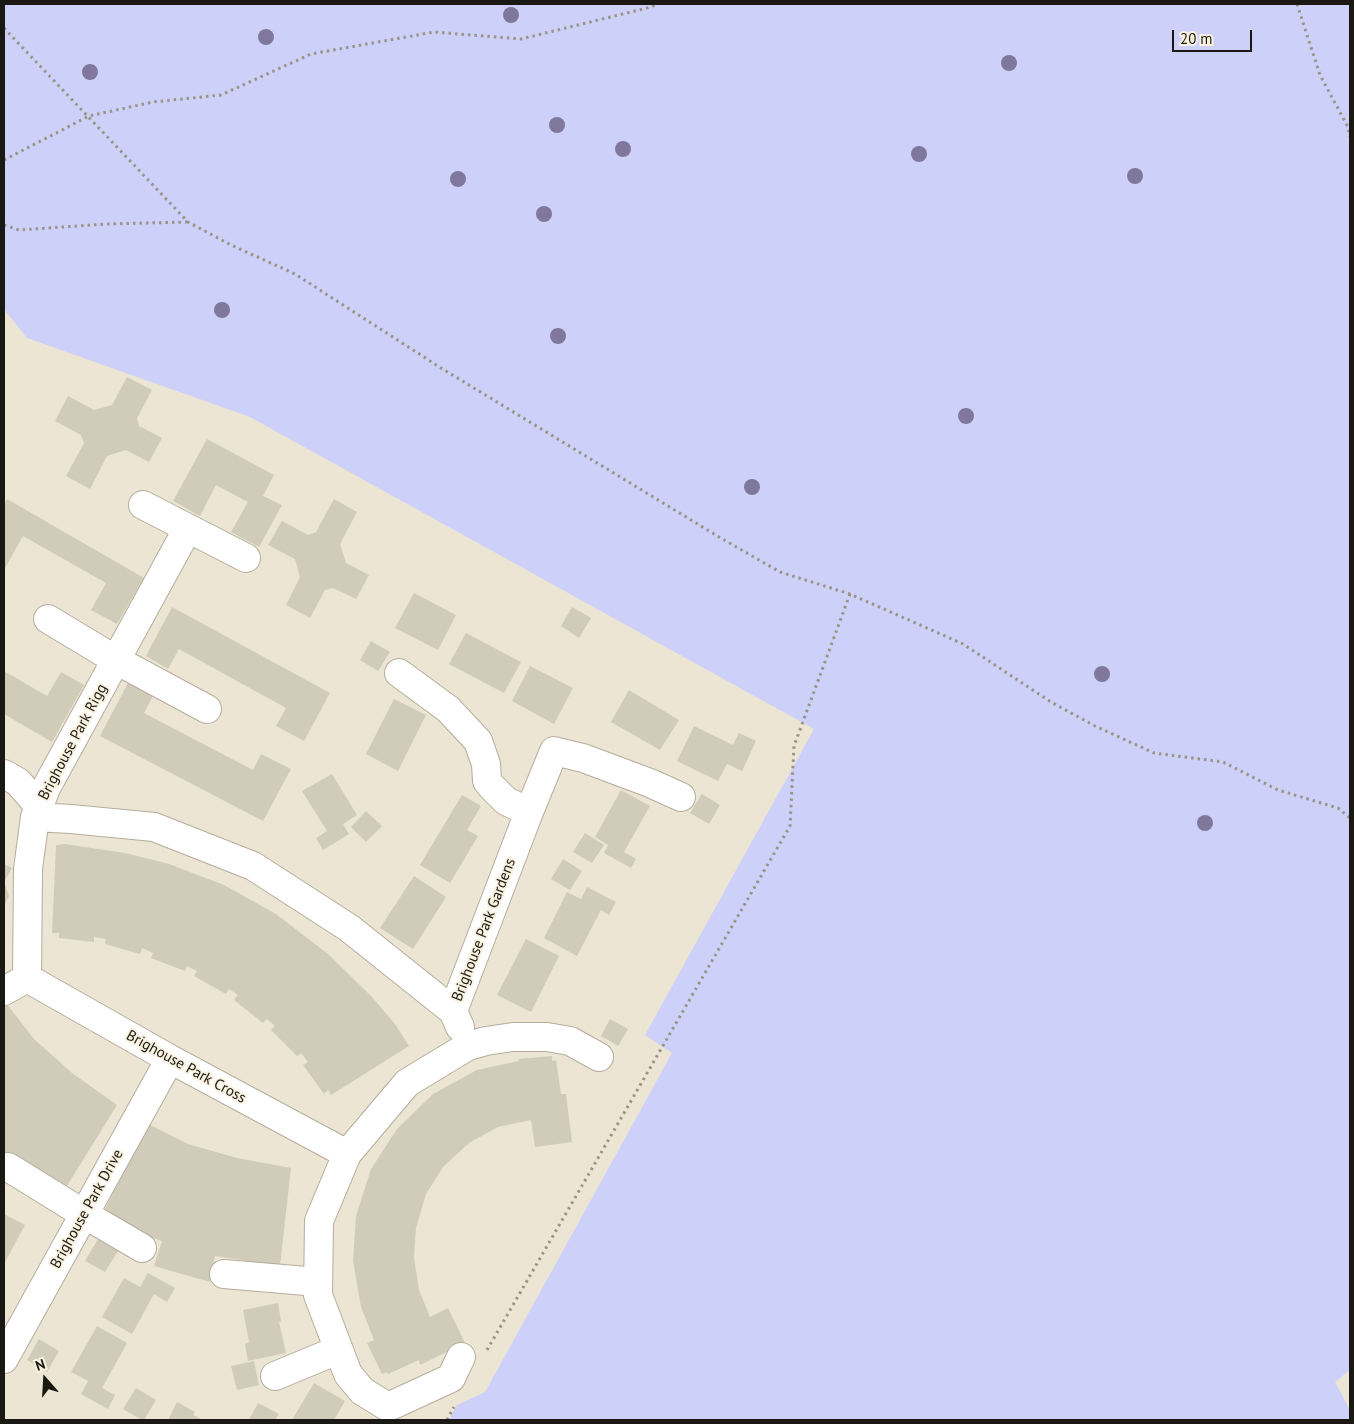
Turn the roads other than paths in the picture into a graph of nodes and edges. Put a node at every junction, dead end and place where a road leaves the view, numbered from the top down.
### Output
1 (143, 505) dead end
2 (188, 528) junction
3 (246, 558) dead end
4 (48, 619) dead end
5 (116, 660) junction
6 (399, 673) dead end
7 (207, 709) dead end
8 (4, 774) edge
9 (682, 797) dead end
10 (37, 812) junction
11 (529, 812) junction
12 (15, 985) edge
13 (453, 1011) junction
14 (468, 1046) junction
15 (599, 1057) dead end
16 (170, 1059) junction
17 (347, 1154) junction
18 (8, 1167) dead end
19 (84, 1214) junction
20 (142, 1248) dead end
21 (224, 1274) dead end
22 (318, 1282) junction
23 (338, 1350) junction
24 (474, 1354) road end
25 (4, 1359) edge
26 (275, 1376) dead end

1 - 2 street
2 - 3 street
2 - 5 street, Brighouse Park Rigg
4 - 5 street
5 - 7 street
5 - 10 street, Brighouse Park Rigg
6 - 11 street
8 - 10 street
9 - 11 street, Brighouse Park Gardens
10 - 12 street, Brighouse Park Rigg
10 - 13 street
11 - 13 street, Brighouse Park Gardens
12 - 16 street, Brighouse Park Cross
13 - 14 street, Brighouse Park Gardens
14 - 15 street
14 - 17 street
16 - 17 street, Brighouse Park Cross
16 - 19 street, Brighouse Park Drive
17 - 22 street
18 - 19 street
19 - 20 street
19 - 25 street, Brighouse Park Drive
21 - 22 street
22 - 23 street
23 - 24 street
23 - 26 street

